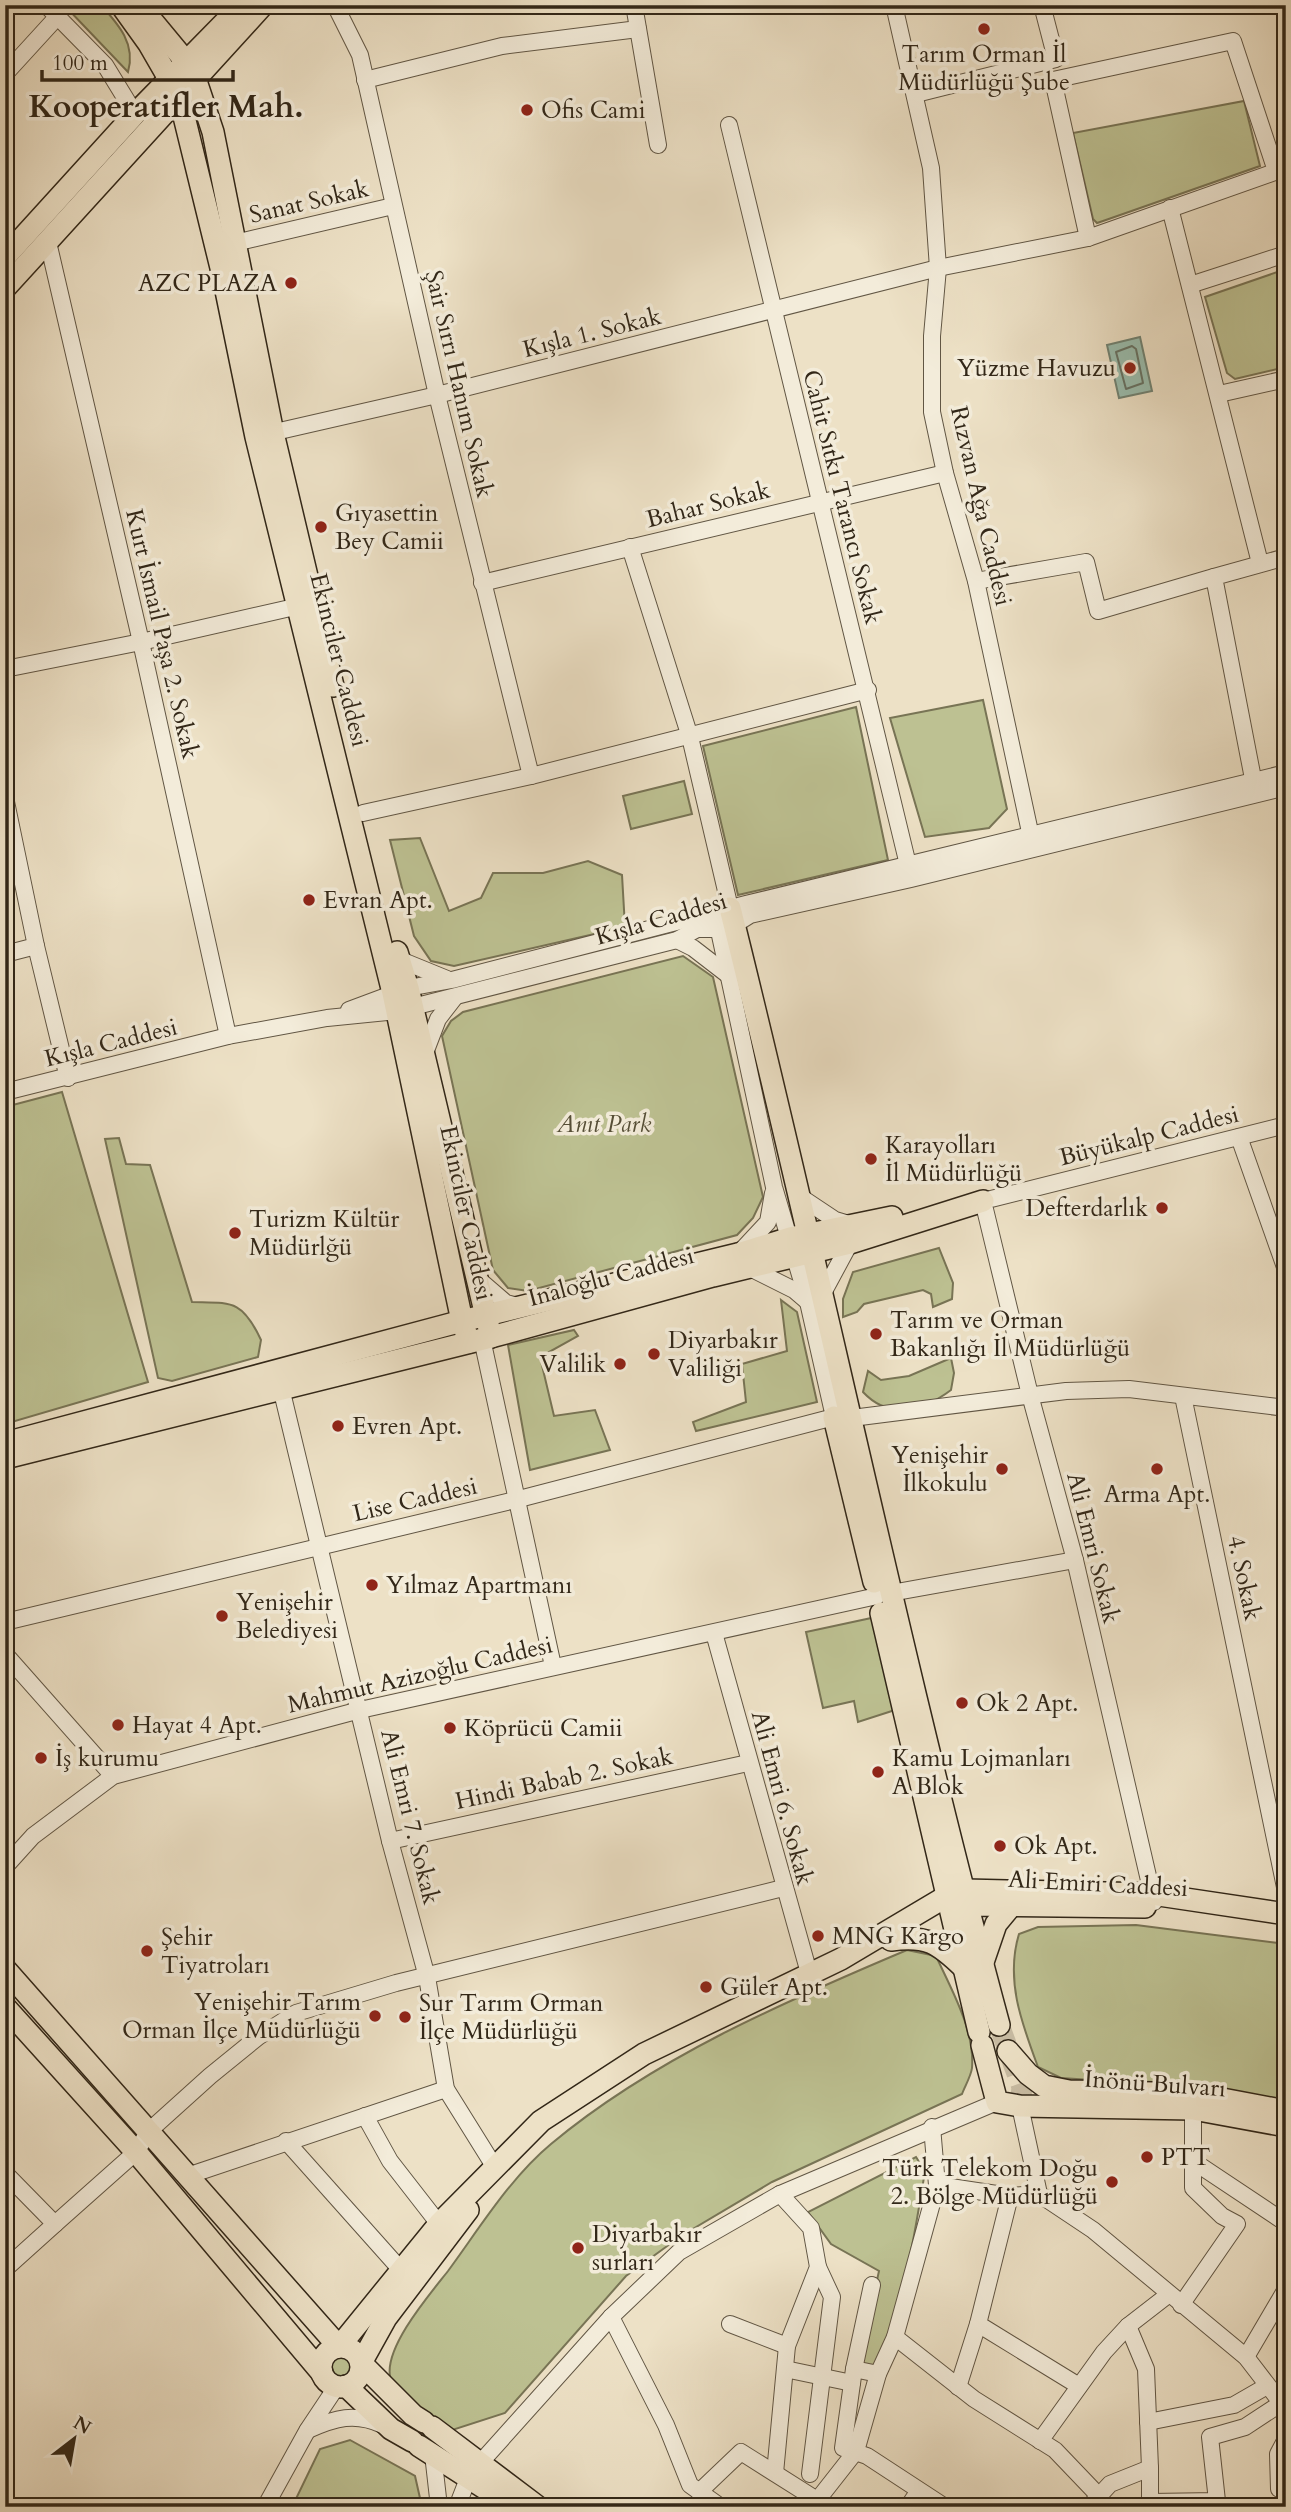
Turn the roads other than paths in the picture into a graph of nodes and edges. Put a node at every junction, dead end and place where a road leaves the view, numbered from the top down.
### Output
1 (121, 5) edge
2 (139, 5) edge
3 (242, 5) edge
4 (263, 5) edge
5 (335, 5) edge
6 (634, 5) edge
7 (894, 5) edge
8 (1042, 5) edge
9 (52, 11) edge
10 (638, 29) junction
11 (191, 70) junction
12 (5, 74) edge
13 (365, 80) junction
14 (174, 88) junction
15 (916, 94) junction
16 (135, 114) junction
17 (729, 125) dead end
18 (658, 145) dead end
19 (1281, 169) edge
20 (393, 206) junction
21 (1170, 208) junction
22 (1088, 238) junction
23 (48, 242) junction
24 (235, 243) junction
25 (1286, 254) edge
26 (5, 257) edge
27 (937, 268) junction
28 (1190, 285) junction
29 (5, 288) edge
30 (773, 311) junction
31 (1286, 379) edge
32 (1219, 394) junction
33 (437, 395) junction
34 (265, 435) junction
35 (944, 472) junction
36 (818, 501) junction
37 (630, 547) junction
38 (1286, 557) edge
39 (1260, 563) junction
40 (1214, 577) junction
41 (976, 581) junction
42 (482, 583) junction
43 (299, 606) junction
44 (141, 642) junction
45 (5, 669) edge
46 (868, 690) junction
47 (690, 737) junction
48 (1286, 773) edge
49 (531, 776) junction
50 (1286, 787) edge
51 (1255, 788) junction
52 (5, 797) edge
53 (363, 813) junction
54 (1033, 842) junction
55 (909, 872) junction
56 (724, 919) junction
57 (677, 940) junction
58 (36, 946) junction
59 (5, 954) edge
60 (398, 959) junction
61 (728, 975) junction
62 (452, 980) junction
63 (455, 997) junction
64 (403, 1000) junction
65 (228, 1036) junction
66 (424, 1059) junction
67 (68, 1078) junction
68 (5, 1092) edge
69 (1286, 1125) edge
70 (1239, 1137) junction
71 (774, 1187) junction
72 (802, 1198) junction
73 (984, 1201) junction
74 (852, 1234) junction
75 (802, 1244) junction
76 (744, 1261) junction
77 (1286, 1270) edge
78 (477, 1278) junction
79 (815, 1299) junction
80 (522, 1307) junction
81 (486, 1316) junction
82 (462, 1321) junction
83 (481, 1340) junction
84 (281, 1388) junction
85 (1030, 1395) junction
86 (1183, 1396) junction
87 (1286, 1408) edge
88 (843, 1417) junction
89 (5, 1443) edge
90 (5, 1458) edge
91 (519, 1499) junction
92 (320, 1545) junction
93 (1075, 1560) junction
94 (884, 1594) junction
95 (5, 1622) edge
96 (714, 1633) junction
97 (5, 1654) edge
98 (553, 1666) junction
99 (360, 1710) junction
100 (748, 1763) junction
101 (113, 1776) junction
102 (33, 1836) junction
103 (390, 1840) junction
104 (5, 1854) edge
105 (5, 1867) edge
106 (783, 1888) junction
107 (1286, 1892) edge
108 (957, 1900) junction
109 (1153, 1901) junction
110 (1011, 1906) junction
111 (1286, 1914) edge
112 (1286, 1928) edge
113 (891, 1940) junction
114 (841, 1959) junction
115 (973, 1966) junction
116 (5, 1969) edge
117 (809, 1973) junction
118 (427, 1977) junction
119 (5, 2007) edge
120 (1008, 2051) dead end
121 (446, 2089) junction
122 (997, 2102) junction
123 (1020, 2106) junction
124 (1193, 2109) junction
125 (1286, 2111) edge
126 (365, 2116) junction
127 (1286, 2126) edge
128 (932, 2127) junction
129 (149, 2132) junction
130 (286, 2141) junction
131 (136, 2152) junction
132 (1193, 2161) junction
133 (494, 2166) junction
134 (5, 2173) edge
135 (190, 2175) junction
136 (937, 2185) junction
137 (780, 2194) junction
138 (1039, 2194) junction
139 (1010, 2196) junction
140 (1286, 2223) edge
141 (55, 2224) junction
142 (439, 2224) junction
143 (818, 2267) junction
144 (5, 2269) edge
145 (401, 2270) junction
146 (872, 2285) dead end
147 (1175, 2300) junction
148 (1283, 2300) edge
149 (311, 2314) junction
150 (611, 2317) junction
151 (359, 2320) junction
152 (730, 2324) dead end
153 (978, 2324) junction
154 (1128, 2326) junction
155 (895, 2337) junction
156 (787, 2346) junction
157 (339, 2347) junction
158 (1246, 2357) junction
159 (361, 2363) junction
160 (785, 2369) junction
161 (878, 2374) junction
162 (822, 2376) junction
163 (853, 2376) junction
164 (335, 2382) junction
165 (1079, 2386) junction
166 (1267, 2386) junction
167 (958, 2387) junction
168 (1283, 2407) edge
169 (1148, 2422) junction
170 (391, 2429) junction
171 (307, 2431) junction
172 (1286, 2439) edge
173 (1040, 2441) junction
174 (421, 2447) junction
175 (856, 2451) junction
176 (1150, 2468) junction
177 (475, 2469) junction
178 (775, 2473) junction
179 (810, 2474) dead end
180 (1279, 2489) dead end
181 (699, 2491) junction
182 (918, 2491) junction
183 (1094, 2501) edge
184 (814, 2503) edge
185 (1150, 2504) edge
186 (1217, 2504) edge
187 (265, 2507) edge
188 (439, 2507) edge
189 (457, 2507) edge
190 (514, 2507) edge
191 (538, 2507) edge
192 (721, 2507) edge
193 (908, 2507) edge
194 (946, 2507) edge

1 - 14 main road, Ekinciler Caddesi
2 - 11 main road, Ekinciler Caddesi
3 - 11 main road
4 - 11 main road
5 - 13 street, Şair Sırrı Hanım Sokak
6 - 10 street
7 - 15 street, Rızvan Ağa Caddesi
8 - 15 street
9 - 12 street
9 - 16 street
10 - 13 street
10 - 18 street
11 - 14 main road
11 - 24 main road, Ekinciler Caddesi
13 - 20 street, Şair Sırrı Hanım Sokak
14 - 16 main road
14 - 23 main road
14 - 34 main road, Ekinciler Caddesi
15 - 27 street, Rızvan Ağa Caddesi
16 - 26 main road
17 - 30 street, Cahit Sıtkı Tarancı Sokak
19 - 21 street, Kışla 1. Sokak
19 - 22 street
20 - 24 street, Sanat Sokak
20 - 33 street, Şair Sırrı Hanım Sokak
21 - 22 street, Kışla 1. Sokak
21 - 28 street
22 - 27 street, Kışla 1. Sokak
23 - 29 main road
23 - 44 street, Kurt İsmail Paşa 2. Sokak
24 - 34 main road, Ekinciler Caddesi
25 - 28 street
27 - 30 street, Kışla 1. Sokak
27 - 35 street, Rızvan Ağa Caddesi
28 - 32 street
30 - 33 street, Kışla 1. Sokak
30 - 36 street, Cahit Sıtkı Tarancı Sokak
31 - 32 street
32 - 39 street
33 - 34 street, Kışla 1. Sokak
33 - 42 street, Şair Sırrı Hanım Sokak
34 - 43 main road, Ekinciler Caddesi
34 - 53 main road, Ekinciler Caddesi
35 - 36 street, Bahar Sokak
35 - 41 street, Rızvan Ağa Caddesi
36 - 37 street, Bahar Sokak
36 - 46 street, Cahit Sıtkı Tarancı Sokak
37 - 42 street, Bahar Sokak
37 - 47 street
38 - 39 street
39 - 40 street
40 - 41 street
40 - 51 street
41 - 54 street, Rızvan Ağa Caddesi
42 - 49 street, Şair Sırrı Hanım Sokak
43 - 44 street
43 - 64 main road, Ekinciler Caddesi
44 - 45 street
44 - 65 street, Kurt İsmail Paşa 2. Sokak
46 - 47 street
46 - 55 street, Cahit Sıtkı Tarancı Sokak
47 - 49 street
47 - 56 street
48 - 51 street
49 - 53 street
50 - 51 street, Kışla Caddesi
51 - 54 street, Kışla Caddesi
52 - 58 street
53 - 60 main road, Ekinciler Caddesi
54 - 55 street, Kışla Caddesi
55 - 56 street, Kışla Caddesi
56 - 57 street, Kışla Caddesi
56 - 61 street
56 - 62 street
56 - 72 main road
57 - 61 street
57 - 63 street, Kışla Caddesi
58 - 59 street
58 - 67 street
60 - 62 street
60 - 64 main road, Ekinciler Caddesi
61 - 71 street
62 - 64 street
63 - 64 street, Kışla Caddesi
63 - 66 street
64 - 65 street, Kışla Caddesi
64 - 66 main road, Ekinciler Caddesi
64 - 82 main road, Ekinciler Caddesi
65 - 67 street, Kışla Caddesi
66 - 78 main road, Ekinciler Caddesi
67 - 68 street, Kışla Caddesi
69 - 70 street, Büyükalp Caddesi
70 - 73 street, Büyükalp Caddesi
70 - 77 street
71 - 75 street
71 - 76 street
72 - 74 street
72 - 75 main road
73 - 74 main road
73 - 85 street, Ali Emri Sokak
74 - 75 main road
74 - 79 street
75 - 76 main road
75 - 79 main road
76 - 79 street
76 - 80 main road
76 - 83 main road, İnaloğlu Caddesi
78 - 80 street
78 - 81 main road, Ekinciler Caddesi
79 - 88 main road
80 - 81 main road
81 - 82 main road
81 - 83 main road, Ekinciler Caddesi
82 - 83 main road, Ekinciler Caddesi
82 - 89 main road
83 - 84 main road, İnaloğlu Caddesi
83 - 91 street, Ekinciler Caddesi
84 - 90 main road, İnaloğlu Caddesi
84 - 92 street, Ali Emri 7. Sokak
85 - 86 street, Lise Caddesi
85 - 88 street, Lise Caddesi
85 - 93 street, Ali Emri Sokak
86 - 87 street, Lise Caddesi
86 - 107 street, 4. Sokak
88 - 91 street, Lise Caddesi
88 - 94 main road
91 - 92 street, Lise Caddesi
91 - 98 street, Ekinciler Caddesi
92 - 95 street, Lise Caddesi
92 - 99 street, Ali Emri 7. Sokak
93 - 94 street, Mahmut Azizoğlu Caddesi
93 - 109 street, Ali Emri Sokak
94 - 96 street, Mahmut Azizoğlu Caddesi
94 - 108 main road
96 - 98 street, Mahmut Azizoğlu Caddesi
96 - 100 street, Ali Emri 6. Sokak
97 - 101 street
98 - 99 street, Mahmut Azizoğlu Caddesi
99 - 101 street, Mahmut Azizoğlu Caddesi
99 - 103 street, Ali Emri 7. Sokak
100 - 103 street, Hindi Babab 2. Sokak
100 - 106 street, Ali Emri 6. Sokak
101 - 102 street, Mahmut Azizoğlu Caddesi
102 - 104 street
102 - 105 street, Mahmut Azizoğlu Caddesi
103 - 118 street, Ali Emri 7. Sokak
106 - 117 street, Ali Emri 6. Sokak
106 - 118 street
108 - 109 main road
108 - 110 main road, Ali Emiri Caddesi
108 - 113 main road
108 - 114 main road
108 - 115 main road
109 - 110 main road, Ali Emiri Caddesi
109 - 111 main road
109 - 112 main road, Ali Emiri Caddesi
110 - 115 main road
113 - 114 main road
113 - 115 main road
114 - 117 main road
115 - 122 main road
116 - 129 main road
117 - 133 main road
118 - 121 street, Ali Emri 7. Sokak
118 - 129 street
119 - 131 main road
120 - 125 main road
121 - 126 street
121 - 133 street, Ali Emri 7. Sokak
122 - 123 main road, İnönü Bulvarı
122 - 128 street
123 - 124 main road, İnönü Bulvarı
123 - 138 street
124 - 127 main road, İnönü Bulvarı
124 - 132 street
126 - 130 street
126 - 142 street
128 - 136 street
128 - 137 street
129 - 131 street
129 - 135 main road
130 - 135 street
130 - 145 street
131 - 141 street
131 - 164 main road
132 - 140 street
132 - 147 street
133 - 142 main road
133 - 159 main road
134 - 141 street
135 - 149 main road
136 - 139 street
136 - 155 street
137 - 143 street
137 - 150 street
138 - 139 street
138 - 147 street
139 - 153 street
141 - 144 street
142 - 145 main road
143 - 156 street
143 - 162 street
145 - 151 main road
146 - 163 street
147 - 154 street
147 - 158 street
148 - 158 street
149 - 151 main road
149 - 157 main road
150 - 177 street
150 - 181 street
151 - 157 main road
152 - 156 street
153 - 165 street
153 - 167 street
154 - 165 street
154 - 169 street
155 - 161 street
155 - 167 street
156 - 160 street
157 - 159 main road
157 - 164 main road
158 - 166 street
159 - 164 main road
159 - 177 main road
160 - 162 street
160 - 178 street
161 - 163 street
161 - 175 street
162 - 163 street
162 - 179 street
163 - 175 street
164 - 170 main road
164 - 171 street
165 - 173 street
166 - 168 street
166 - 169 street
167 - 173 street
168 - 186 street
169 - 176 street
170 - 171 street
170 - 174 main road
171 - 187 street
172 - 180 street
173 - 183 street
174 - 177 main road
174 - 188 street
175 - 182 street
175 - 184 street
176 - 183 street
176 - 185 street
177 - 189 street
177 - 190 main road
177 - 191 main road
178 - 181 street
178 - 184 street
181 - 192 street
182 - 193 street
182 - 194 street
185 - 186 street

